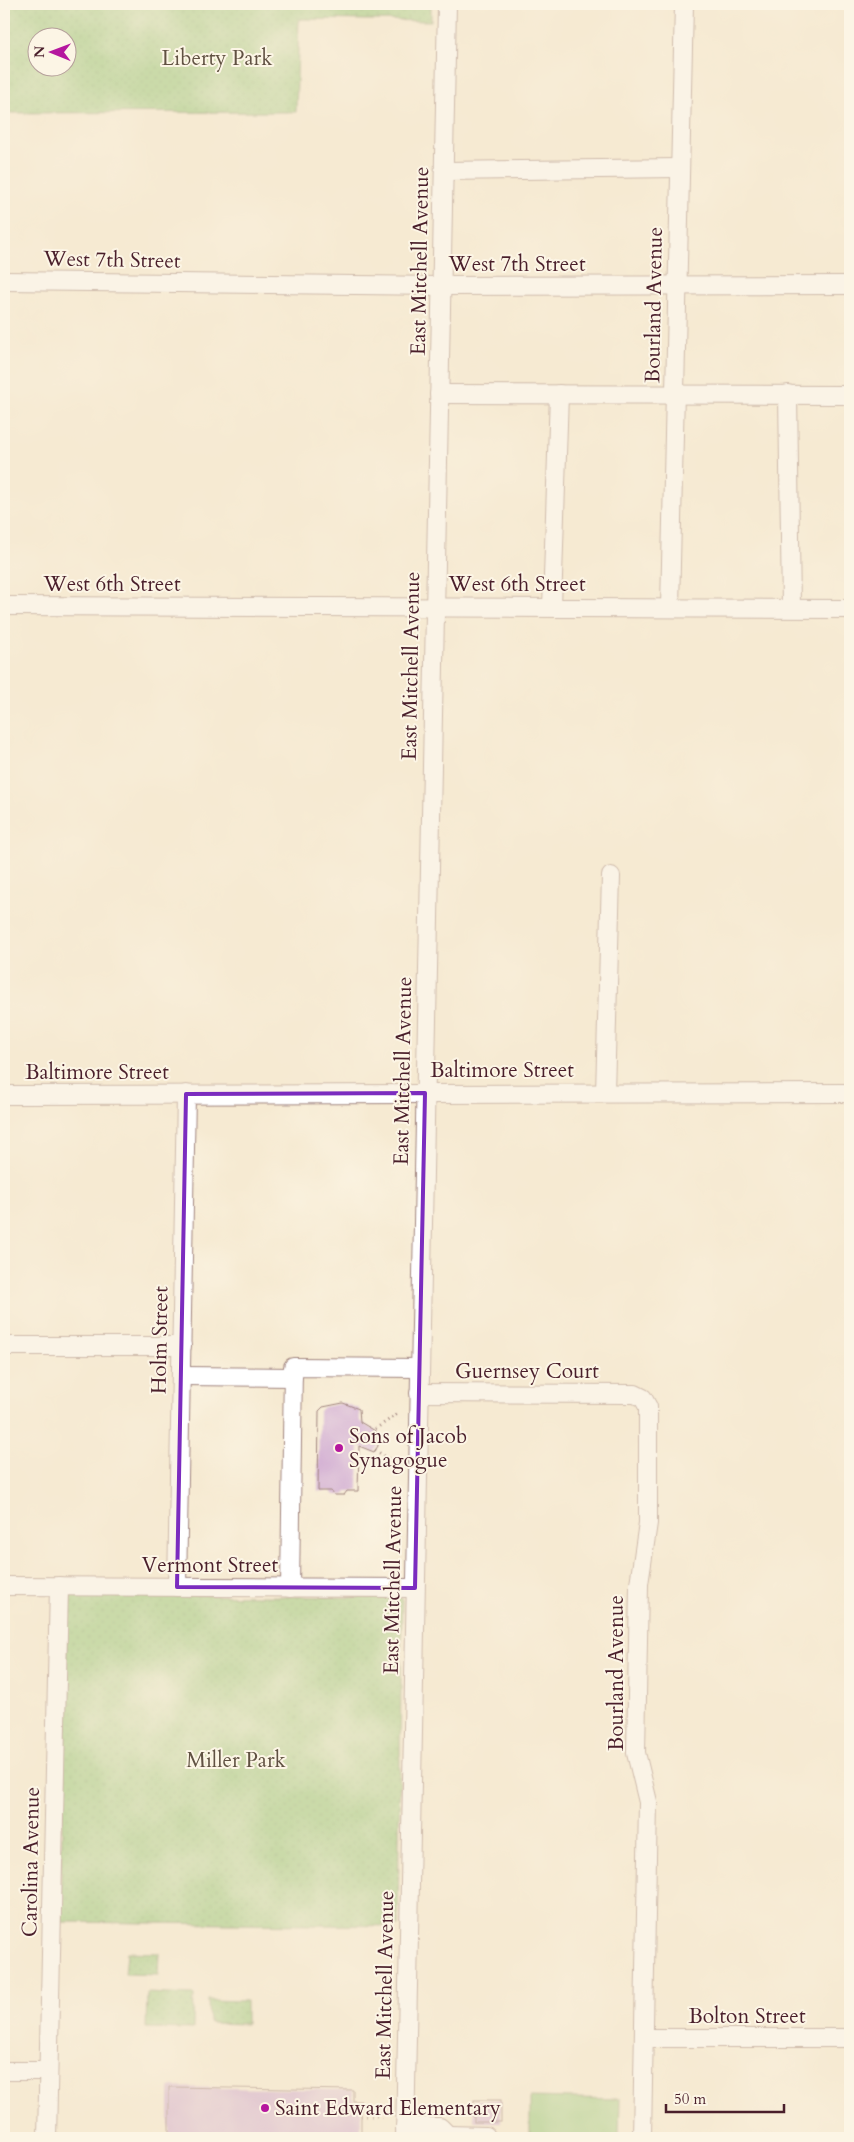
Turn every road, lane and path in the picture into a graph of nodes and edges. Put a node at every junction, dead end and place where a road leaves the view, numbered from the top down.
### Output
1 (447, 4) edge
2 (684, 4) edge
3 (679, 168) junction
4 (444, 171) junction
5 (4, 281) edge
6 (850, 285) edge
7 (442, 286) junction
8 (676, 286) junction
9 (439, 394) junction
10 (559, 394) junction
11 (674, 394) junction
12 (788, 394) junction
13 (850, 395) edge
14 (4, 606) edge
15 (435, 607) junction
16 (552, 607) junction
17 (670, 607) junction
18 (791, 608) junction
19 (850, 609) edge
20 (611, 876) dead end
21 (425, 1093) junction
22 (605, 1093) junction
23 (850, 1093) edge
24 (186, 1094) junction
25 (4, 1095) edge
26 (4, 1346) edge
27 (182, 1346) junction
28 (420, 1368) junction
29 (182, 1376) junction
30 (293, 1377) junction
31 (419, 1393) junction
32 (635, 1394) joint
33 (399, 1413) dead end
34 (375, 1429) dead end
35 (375, 1450) dead end
36 (398, 1465) dead end
37 (4, 1586) edge
38 (59, 1586) junction
39 (177, 1587) junction
40 (290, 1588) junction
41 (415, 1588) junction
42 (644, 2038) junction
43 (850, 2038) edge
44 (4, 2071) edge
45 (48, 2071) junction
46 (361, 2116) dead end
47 (386, 2116) dead end
48 (405, 2133) edge
49 (448, 2137) edge
50 (47, 2138) edge
51 (487, 2138) edge
52 (642, 2138) edge

1 - 4 street, East Mitchell Avenue
2 - 3 street, Bourland Avenue
3 - 4 street
3 - 8 street, Bourland Avenue
4 - 7 street, East Mitchell Avenue
5 - 7 street, West 7th Street
6 - 8 street, West 7th Street
7 - 8 street, West 7th Street
7 - 9 street, East Mitchell Avenue
8 - 11 street, Bourland Avenue
9 - 10 street
9 - 15 street, East Mitchell Avenue
10 - 11 street
10 - 16 street
11 - 12 street
11 - 17 street, Bourland Avenue
12 - 13 street
12 - 18 street
14 - 15 street, West 6th Street
15 - 16 street, West 6th Street
15 - 21 street, East Mitchell Avenue
16 - 17 street, West 6th Street
17 - 18 street, West 6th Street
18 - 19 street, West 6th Street
20 - 22 street
21 - 22 street, Baltimore Street
21 - 24 street, Baltimore Street
21 - 28 street, East Mitchell Avenue
22 - 23 street, Baltimore Street
24 - 25 street, Baltimore Street
24 - 27 street, Holm Street
26 - 27 street
27 - 29 street, Holm Street
28 - 30 street
28 - 31 street, East Mitchell Avenue
29 - 30 street
29 - 39 street, Holm Street
30 - 40 street
31 - 32 street, Guernsey Court
31 - 41 street, East Mitchell Avenue
32 - 42 street, Bourland Avenue
33 - 34 path
35 - 36 path
37 - 38 street, Vermont Street
38 - 39 street, Vermont Street
38 - 45 street, Carolina Avenue
39 - 40 street, Vermont Street
40 - 41 street, Vermont Street
41 - 48 street, East Mitchell Avenue
42 - 43 street, Bolton Street
42 - 52 street, Bourland Avenue
44 - 45 street
45 - 50 street, Carolina Avenue
46 - 47 path
48 - 49 street
49 - 51 street

